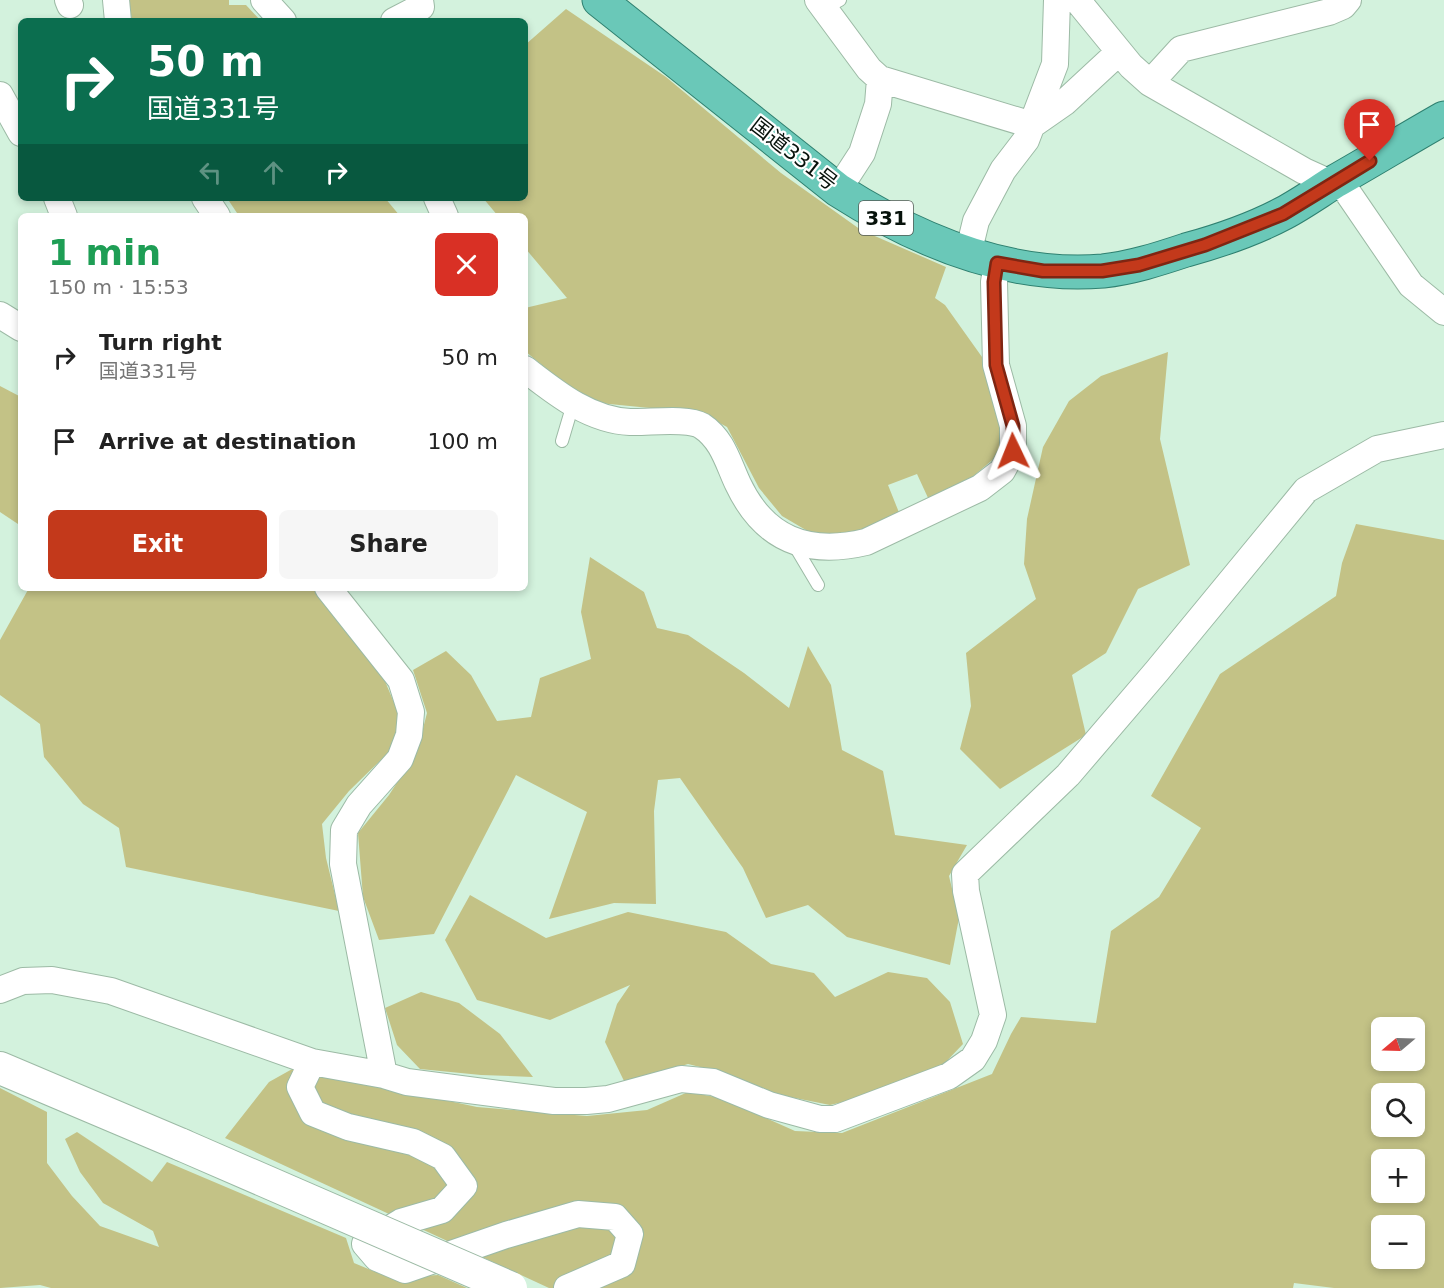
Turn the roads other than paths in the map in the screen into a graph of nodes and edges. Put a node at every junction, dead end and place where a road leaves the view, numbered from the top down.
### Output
1 (264, 0) edge
2 (420, 0) edge
3 (600, 0) edge
4 (1057, 0) edge
5 (1077, 0) edge
6 (1348, 0) edge
7 (827, 3) edge
8 (280, 18) edge
9 (400, 18) edge
10 (1119, 52) junction
11 (880, 79) junction
12 (1150, 83) junction
13 (0, 95) edge
14 (1444, 118) edge
15 (1032, 125) junction
16 (18, 128) edge
17 (1333, 183) junction
18 (838, 190) junction
19 (982, 259) junction
20 (1444, 312) edge
21 (0, 315) edge
22 (18, 326) edge
23 (528, 371) edge
24 (573, 404) junction
25 (1444, 435) edge
26 (562, 441) dead end
27 (791, 540) junction
28 (818, 585) dead end
29 (330, 591) edge
30 (0, 990) edge
31 (312, 1062) junction
32 (0, 1068) edge
33 (384, 1075) junction
34 (510, 1288) edge
35 (567, 1288) edge

1 - 8 street
2 - 9 street
3 - 18 highway, 国道331号 / 331
4 - 15 street
5 - 10 street
6 - 12 street
7 - 11 street
10 - 12 street
10 - 15 street
11 - 15 street
11 - 18 street
12 - 17 street
13 - 16 street
14 - 17 highway, 国道331号 / 331
15 - 19 street
17 - 19 highway, 国道331号 / 331
17 - 20 street
18 - 19 highway, 国道331号 / 331
19 - 27 street
21 - 22 street
23 - 24 street
24 - 26 lane
24 - 27 street
25 - 33 street
27 - 28 lane
29 - 33 street
30 - 31 street
31 - 33 street
31 - 35 street
32 - 34 street, bridge

